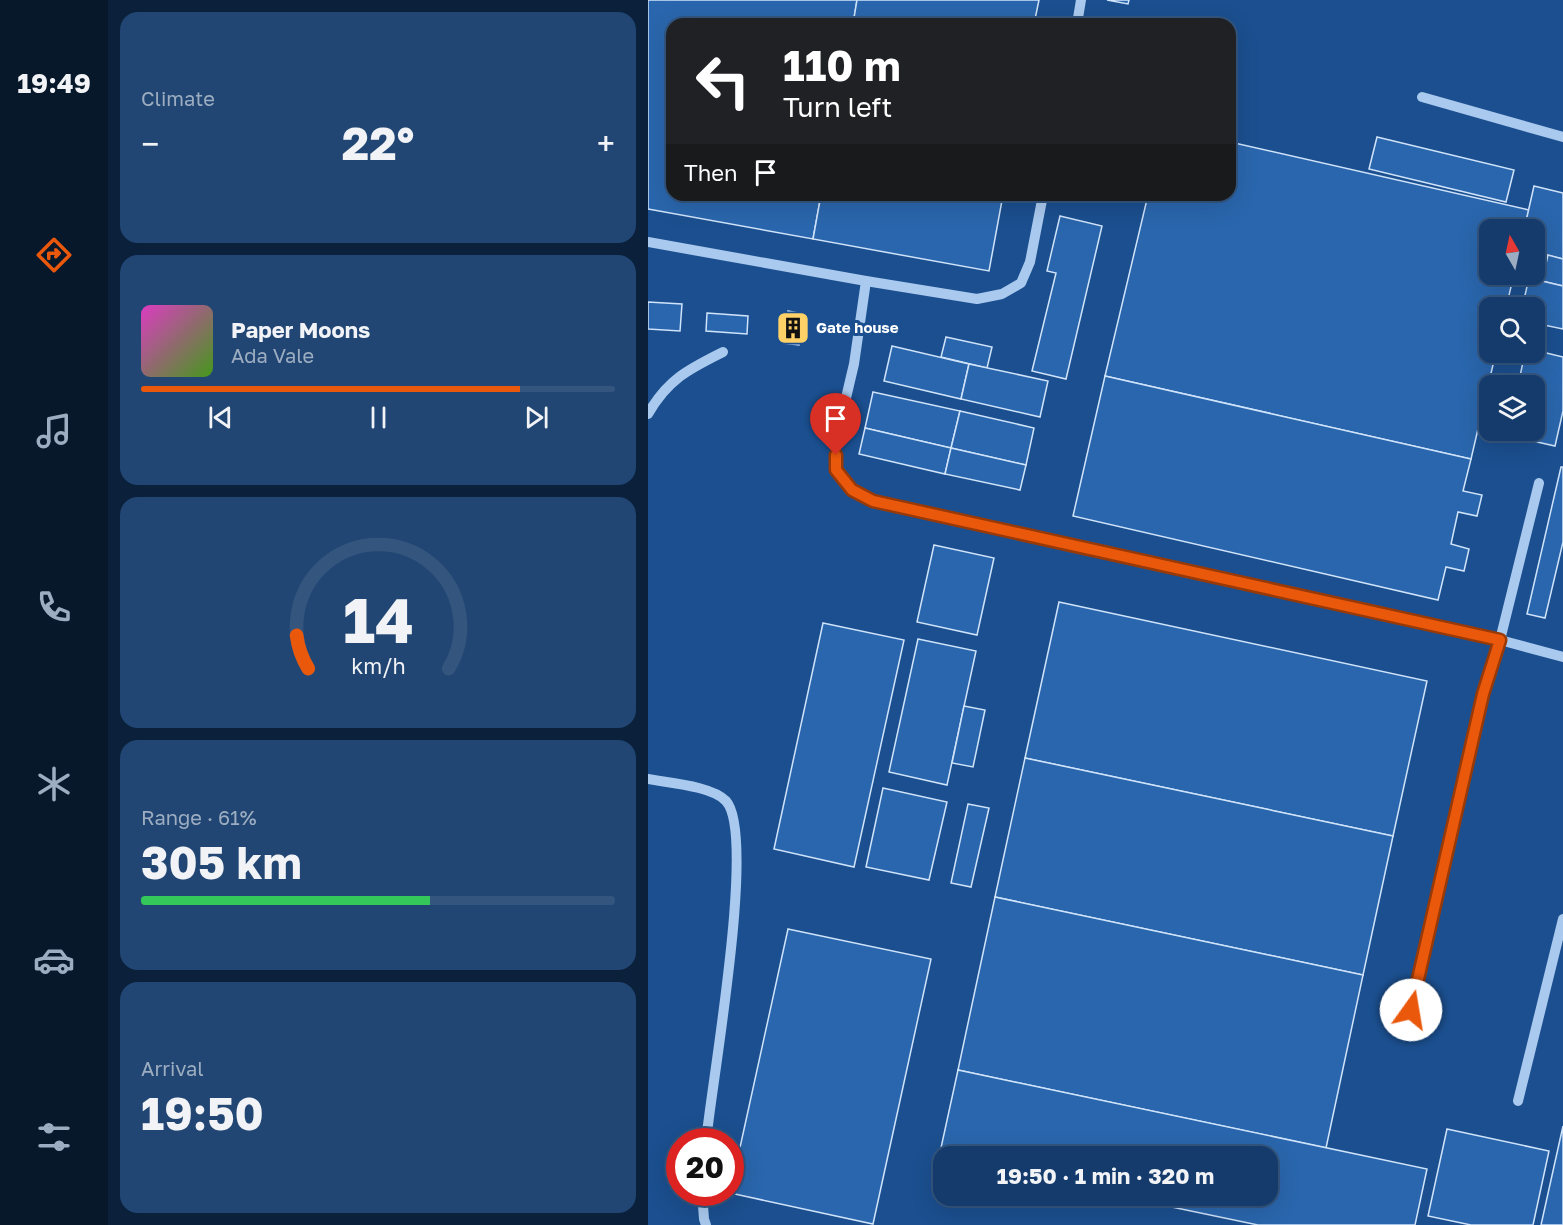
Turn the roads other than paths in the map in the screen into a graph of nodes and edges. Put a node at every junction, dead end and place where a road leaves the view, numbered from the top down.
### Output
1 (1081, 0) edge
2 (1078, 18) edge
3 (1422, 97) dead end
4 (1563, 137) edge
5 (1042, 201) edge
6 (648, 242) edge
7 (866, 281) junction
8 (723, 352) dead end
9 (648, 414) edge
10 (1539, 483) dead end
11 (1500, 640) junction
12 (1563, 657) edge
13 (648, 779) edge
14 (1563, 919) edge
15 (1411, 1010) dead end
16 (1518, 1101) dead end
17 (708, 1128) edge
18 (703, 1206) edge
19 (706, 1225) edge

1 - 2 lane
3 - 4 lane
5 - 7 lane
6 - 7 lane
7 - 11 lane
8 - 9 lane
10 - 11 lane
11 - 12 lane
11 - 15 lane
13 - 17 lane
14 - 16 lane
18 - 19 lane

